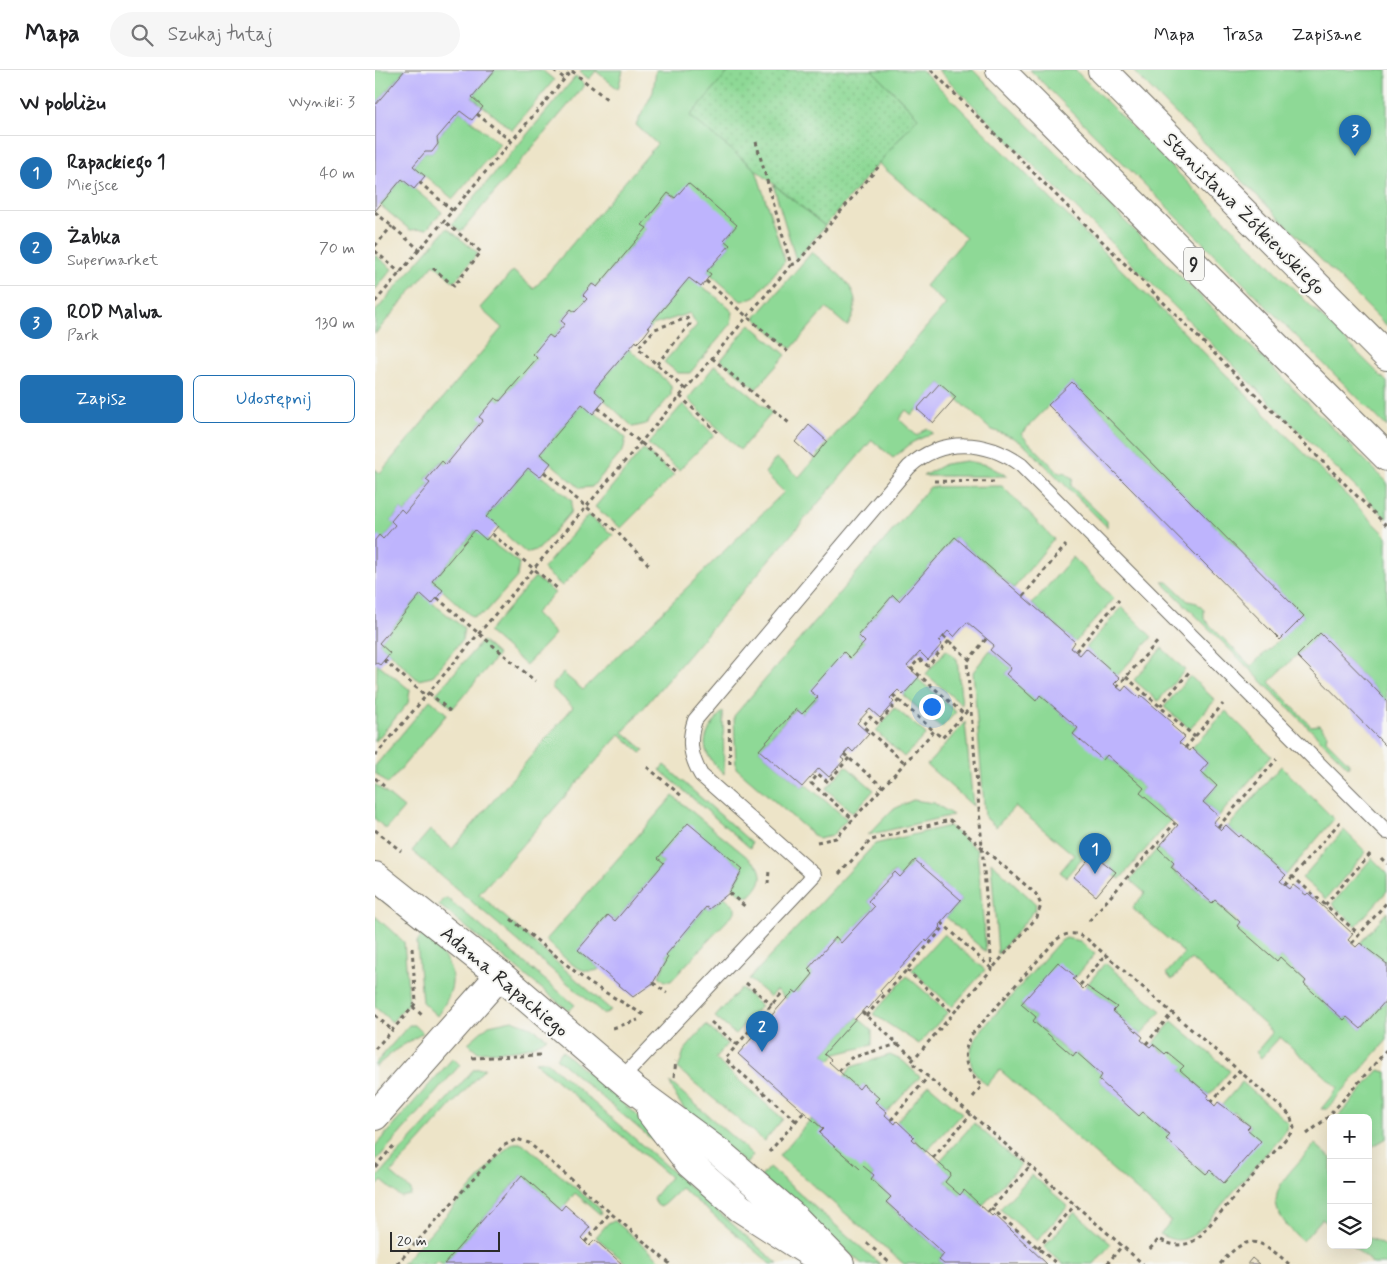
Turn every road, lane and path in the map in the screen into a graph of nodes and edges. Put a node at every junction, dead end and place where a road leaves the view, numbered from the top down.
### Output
1 (554, 70) edge
2 (572, 70) edge
3 (931, 70) edge
4 (1001, 70) edge
5 (1102, 70) edge
6 (565, 79) junction
7 (608, 100) dead end
8 (477, 114) dead end
9 (512, 142) junction
10 (756, 142) dead end
11 (880, 165) dead end
12 (419, 182) dead end
13 (453, 211) junction
14 (375, 212) edge
15 (444, 221) junction
16 (392, 226) junction
17 (375, 246) edge
18 (420, 250) junction
19 (375, 251) edge
20 (791, 265) junction
21 (433, 268) dead end
22 (400, 273) junction
23 (706, 281) dead end
24 (375, 302) edge
25 (747, 317) junction
26 (788, 352) dead end
27 (1387, 356) edge
28 (712, 358) junction
29 (657, 364) junction
30 (686, 390) junction
31 (680, 396) junction
32 (599, 408) dead end
33 (789, 423) dead end
34 (717, 432) dead end
35 (641, 443) junction
36 (1387, 457) edge
37 (544, 472) dead end
38 (677, 472) dead end
39 (927, 481) dead end
40 (996, 482) dead end
41 (586, 507) junction
42 (1387, 526) edge
43 (492, 534) dead end
44 (1061, 537) dead end
45 (1067, 544) junction
46 (1074, 551) dead end
47 (649, 565) dead end
48 (534, 569) junction
49 (558, 589) dead end
50 (1023, 596) dead end
51 (437, 598) dead end
52 (1121, 598) dead end
53 (479, 634) junction
54 (943, 636) dead end
55 (986, 639) dead end
56 (949, 642) junction
57 (1167, 644) dead end
58 (1076, 651) dead end
59 (384, 660) dead end
60 (969, 660) junction
61 (1198, 675) dead end
62 (1126, 677) junction
63 (535, 680) dead end
64 (1117, 687) dead end
65 (427, 694) junction
66 (1219, 695) dead end
67 (893, 696) dead end
68 (899, 700) junction
69 (1160, 706) junction
70 (970, 708) junction
71 (450, 711) dead end
72 (729, 712) dead end
73 (964, 714) junction
74 (934, 731) junction
75 (1195, 737) junction
76 (1185, 748) dead end
77 (844, 754) dead end
78 (375, 756) edge
79 (1279, 756) dead end
80 (849, 758) junction
81 (905, 763) junction
82 (647, 767) dead end
83 (730, 771) dead end
84 (375, 778) edge
85 (385, 787) dead end
86 (883, 787) junction
87 (683, 798) dead end
88 (853, 819) junction
89 (1343, 819) dead end
90 (1175, 823) dead end
91 (1218, 828) dead end
92 (1387, 832) edge
93 (813, 843) dead end
94 (983, 848) junction
95 (1373, 851) dead end
96 (1380, 858) dead end
97 (1387, 864) edge
98 (765, 865) dead end
99 (375, 876) edge
100 (1292, 876) junction
101 (837, 877) dead end
102 (1285, 885) dead end
103 (764, 889) dead end
104 (729, 893) dead end
105 (753, 902) dead end
106 (1387, 902) edge
107 (1325, 905) junction
108 (747, 908) junction
109 (740, 915) dead end
110 (511, 919) dead end
111 (1089, 920) dead end
112 (941, 922) dead end
113 (945, 926) junction
114 (1359, 934) junction
115 (1351, 943) dead end
116 (412, 947) dead end
117 (1106, 955) junction
118 (992, 969) junction
119 (907, 970) junction
120 (500, 975) junction
121 (742, 979) dead end
122 (653, 983) dead end
123 (1080, 985) dead end
124 (673, 987) dead end
125 (667, 994) junction
126 (781, 994) dead end
127 (663, 998) dead end
128 (771, 1005) junction
129 (413, 1007) junction
130 (652, 1010) dead end
131 (862, 1012) dead end
132 (953, 1013) junction
133 (1172, 1013) junction
134 (375, 1015) edge
135 (646, 1016) junction
136 (866, 1016) junction
137 (707, 1018) dead end
138 (612, 1028) dead end
139 (392, 1030) junction
140 (446, 1036) junction
141 (899, 1044) junction
142 (1146, 1044) dead end
143 (737, 1045) junction
144 (375, 1049) edge
145 (1387, 1050) edge
146 (549, 1055) dead end
147 (677, 1057) dead end
148 (914, 1058) junction
149 (839, 1071) dead end
150 (1239, 1071) junction
151 (674, 1077) dead end
152 (928, 1077) junction
153 (627, 1084) junction
154 (973, 1097) dead end
155 (1211, 1102) dead end
156 (804, 1112) dead end
157 (971, 1114) junction
158 (375, 1116) edge
159 (891, 1120) dead end
160 (796, 1121) junction
161 (1307, 1134) dead end
162 (933, 1158) dead end
163 (1030, 1166) junction
164 (748, 1176) junction
165 (1075, 1205) junction
166 (991, 1208) junction
167 (988, 1212) dead end
168 (610, 1213) junction
169 (585, 1242) dead end
170 (1122, 1246) junction
171 (1038, 1248) junction
172 (1149, 1250) dead end
173 (397, 1264) edge
174 (670, 1264) edge
175 (827, 1264) edge
176 (840, 1264) edge
177 (1057, 1264) edge
178 (1107, 1264) edge
179 (1143, 1264) edge
180 (1220, 1264) edge
181 (1289, 1264) edge

1 - 6 path
2 - 6 path
2 - 7 path
3 - 42 path
4 - 36 street, 9
5 - 27 street, Stanisława Żółkiewskiego
6 - 9 path
8 - 9 path
9 - 13 path
10 - 20 path
11 - 20 path
12 - 13 path
13 - 15 path
14 - 16 path
15 - 18 path
15 - 21 path
16 - 17 path
16 - 18 path
18 - 22 path
19 - 22 path
20 - 25 path
22 - 24 path
23 - 25 path
25 - 26 path
25 - 28 path
28 - 30 path
28 - 33 path
29 - 29 path
29 - 30 path
30 - 31 path
31 - 34 path
31 - 35 path
32 - 35 path
35 - 38 path
35 - 41 path
37 - 41 path
39 - 40 path
41 - 47 path
41 - 48 path
43 - 48 path
44 - 45 path
45 - 46 path
45 - 50 path
48 - 49 path
48 - 53 path
51 - 53 path
52 - 58 path
53 - 63 path
53 - 65 path
54 - 56 path
55 - 60 path
56 - 60 path
56 - 73 path
57 - 62 path
59 - 65 path
60 - 70 path
61 - 69 path
62 - 64 path
62 - 69 path
65 - 71 path
65 - 78 path
66 - 75 path
67 - 68 path
68 - 74 path
68 - 81 path
69 - 75 path
70 - 73 path
70 - 94 path
72 - 83 path
73 - 74 path
74 - 81 path
75 - 76 path
77 - 80 path
79 - 91 path
80 - 86 path
80 - 88 path
81 - 86 path
82 - 87 path
84 - 85 path
86 - 88 path
88 - 93 path
89 - 100 path
90 - 111 path
92 - 153 lane
94 - 101 path
94 - 118 path
94 - 118 path
95 - 107 path
96 - 97 path
98 - 103 path
99 - 120 street, Adama Rapackiego
100 - 102 path
100 - 107 path
104 - 108 path
105 - 108 path
106 - 114 path
107 - 114 path
108 - 109 path
110 - 135 path
112 - 113 path
113 - 118 path
113 - 119 path
114 - 115 path
116 - 129 path
117 - 123 path
117 - 133 path
117 - 154 path
118 - 132 path
119 - 132 path
119 - 136 path
120 - 140 street
120 - 153 street, Adama Rapackiego
121 - 128 path
122 - 125 path
124 - 125 path
125 - 127 path
126 - 128 path
128 - 143 path
129 - 139 path
129 - 140 path
130 - 135 path
131 - 136 path
132 - 148 path
133 - 142 path
133 - 150 path
134 - 139 path
135 - 138 path
136 - 141 path
137 - 143 path
139 - 144 path
140 - 146 path
140 - 158 street
141 - 148 path
141 - 149 path
143 - 160 path
145 - 161 path
147 - 151 path
148 - 152 path
150 - 155 path
150 - 172 path
152 - 157 path
152 - 159 path
153 - 164 street, Adama Rapackiego
153 - 175 street, Adama Rapackiego
156 - 160 path
157 - 162 path
157 - 163 path
160 - 164 path
163 - 165 path
163 - 166 path
164 - 176 street, Adama Rapackiego
165 - 170 path
165 - 171 path
166 - 167 path
166 - 171 path
168 - 169 path
168 - 173 path
168 - 174 path
170 - 178 path
170 - 179 path
171 - 177 path
180 - 181 path

